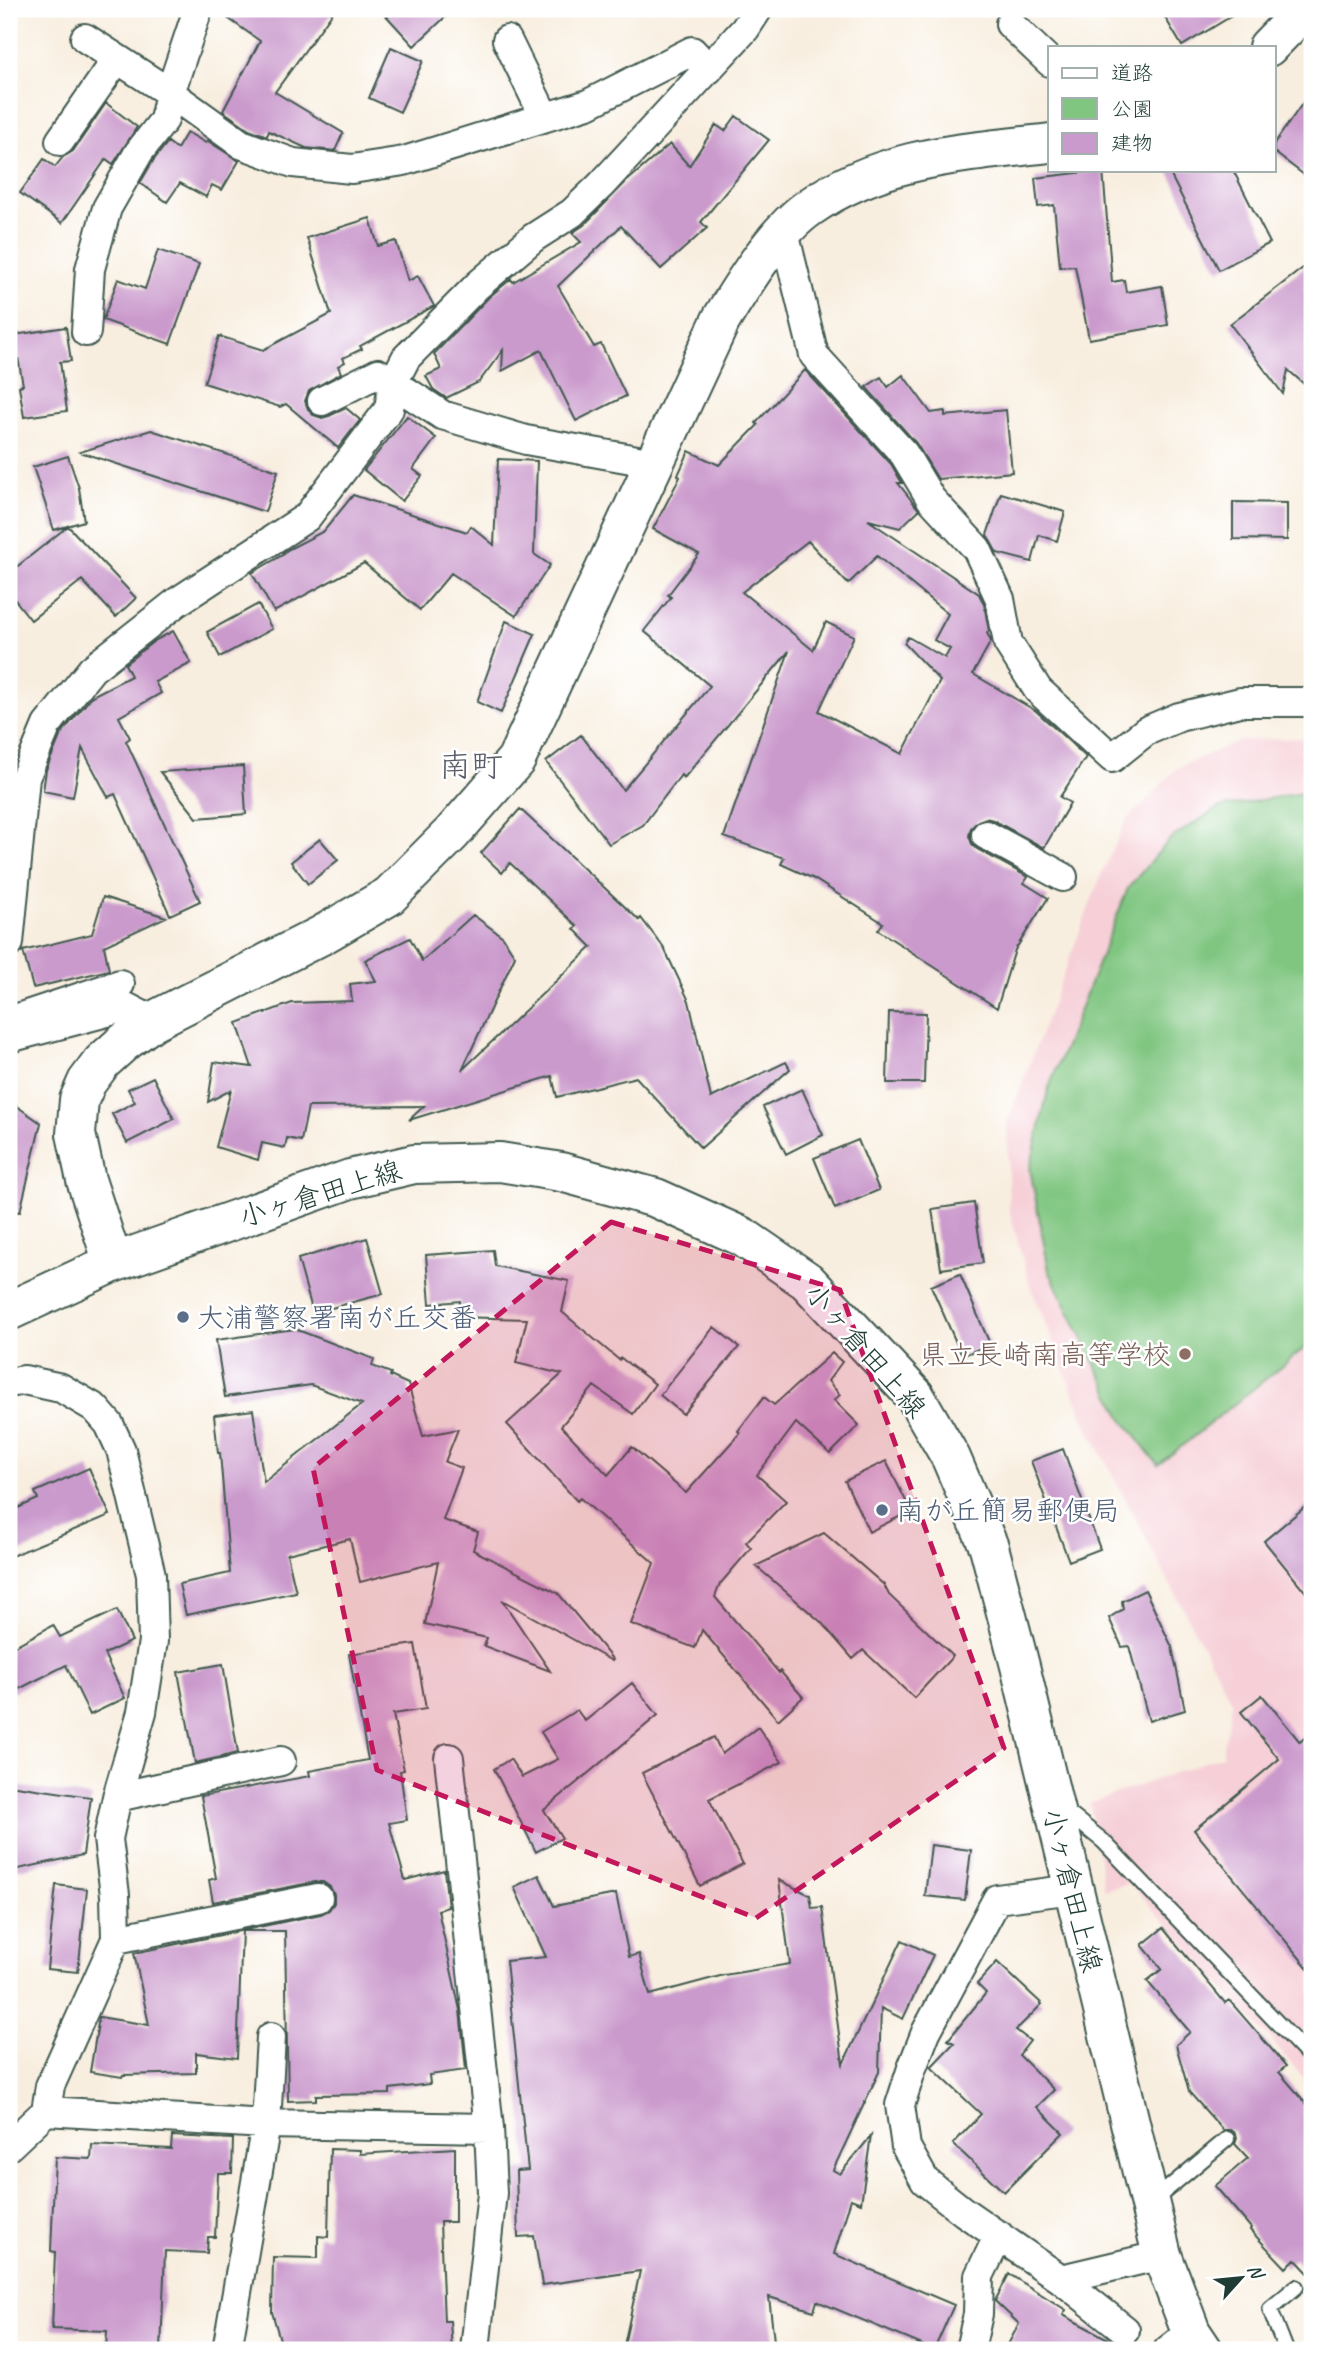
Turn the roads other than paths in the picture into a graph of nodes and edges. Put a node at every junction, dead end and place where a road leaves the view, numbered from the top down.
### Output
1 (198, 9) edge
2 (758, 9) edge
3 (1305, 9) edge
4 (1010, 24) dead end
5 (85, 38) dead end
6 (506, 40) dead end
7 (1269, 46) edge
8 (117, 58) junction
9 (1048, 60) edge
10 (709, 69) junction
11 (170, 93) junction
12 (544, 117) junction
13 (60, 141) dead end
14 (1048, 143) edge
15 (784, 232) junction
16 (86, 332) dead end
17 (393, 383) junction
18 (322, 401) dead end
19 (654, 463) junction
20 (1312, 702) edge
21 (17, 778) edge
22 (986, 835) dead end
23 (1063, 877) dead end
24 (9, 943) edge
25 (120, 984) dead end
26 (9, 1021) edge
27 (153, 1021) junction
28 (9, 1038) edge
29 (113, 1263) junction
30 (9, 1311) edge
31 (9, 1383) edge
32 (449, 1758) dead end
33 (281, 1760) dead end
34 (117, 1797) junction
35 (1051, 1799) junction
36 (1073, 1889) junction
37 (318, 1898) dead end
38 (116, 1939) junction
39 (271, 2037) dead end
40 (1312, 2059) edge
41 (46, 2111) junction
42 (266, 2124) junction
43 (489, 2128) junction
44 (1227, 2139) dead end
45 (9, 2146) edge
46 (1149, 2204) junction
47 (999, 2235) junction
48 (1162, 2255) junction
49 (1061, 2278) junction
50 (1296, 2287) dead end
51 (1125, 2330) dead end
52 (1188, 2344) edge
53 (227, 2350) edge
54 (475, 2350) edge
55 (970, 2350) edge
56 (1286, 2350) edge

1 - 11 street
2 - 10 street
3 - 7 main road
4 - 9 street
5 - 8 street
6 - 12 street
8 - 11 street
8 - 13 street
10 - 12 street
10 - 17 street
11 - 12 street
11 - 16 street
14 - 15 main road
15 - 19 main road
15 - 20 street
17 - 18 street
17 - 19 street
17 - 21 street
19 - 27 main road
21 - 24 street
22 - 23 street
25 - 26 street
27 - 28 street
27 - 29 main road
29 - 30 main road, 小ヶ倉田上線
29 - 35 main road, 小ヶ倉田上線
31 - 34 street
32 - 43 street
33 - 34 street
34 - 38 street
35 - 36 main road, 小ヶ倉田上線
35 - 40 lane
36 - 46 main road, 小ヶ倉田上線
36 - 47 street
37 - 38 street
38 - 41 street
39 - 42 street
41 - 42 street
41 - 45 street
42 - 43 street
42 - 53 street
43 - 54 street
44 - 46 lane
46 - 48 main road, 小ヶ倉田上線
47 - 49 street
47 - 55 street
48 - 49 street
48 - 52 main road, 小ヶ倉田上線
49 - 51 street
50 - 56 lane

